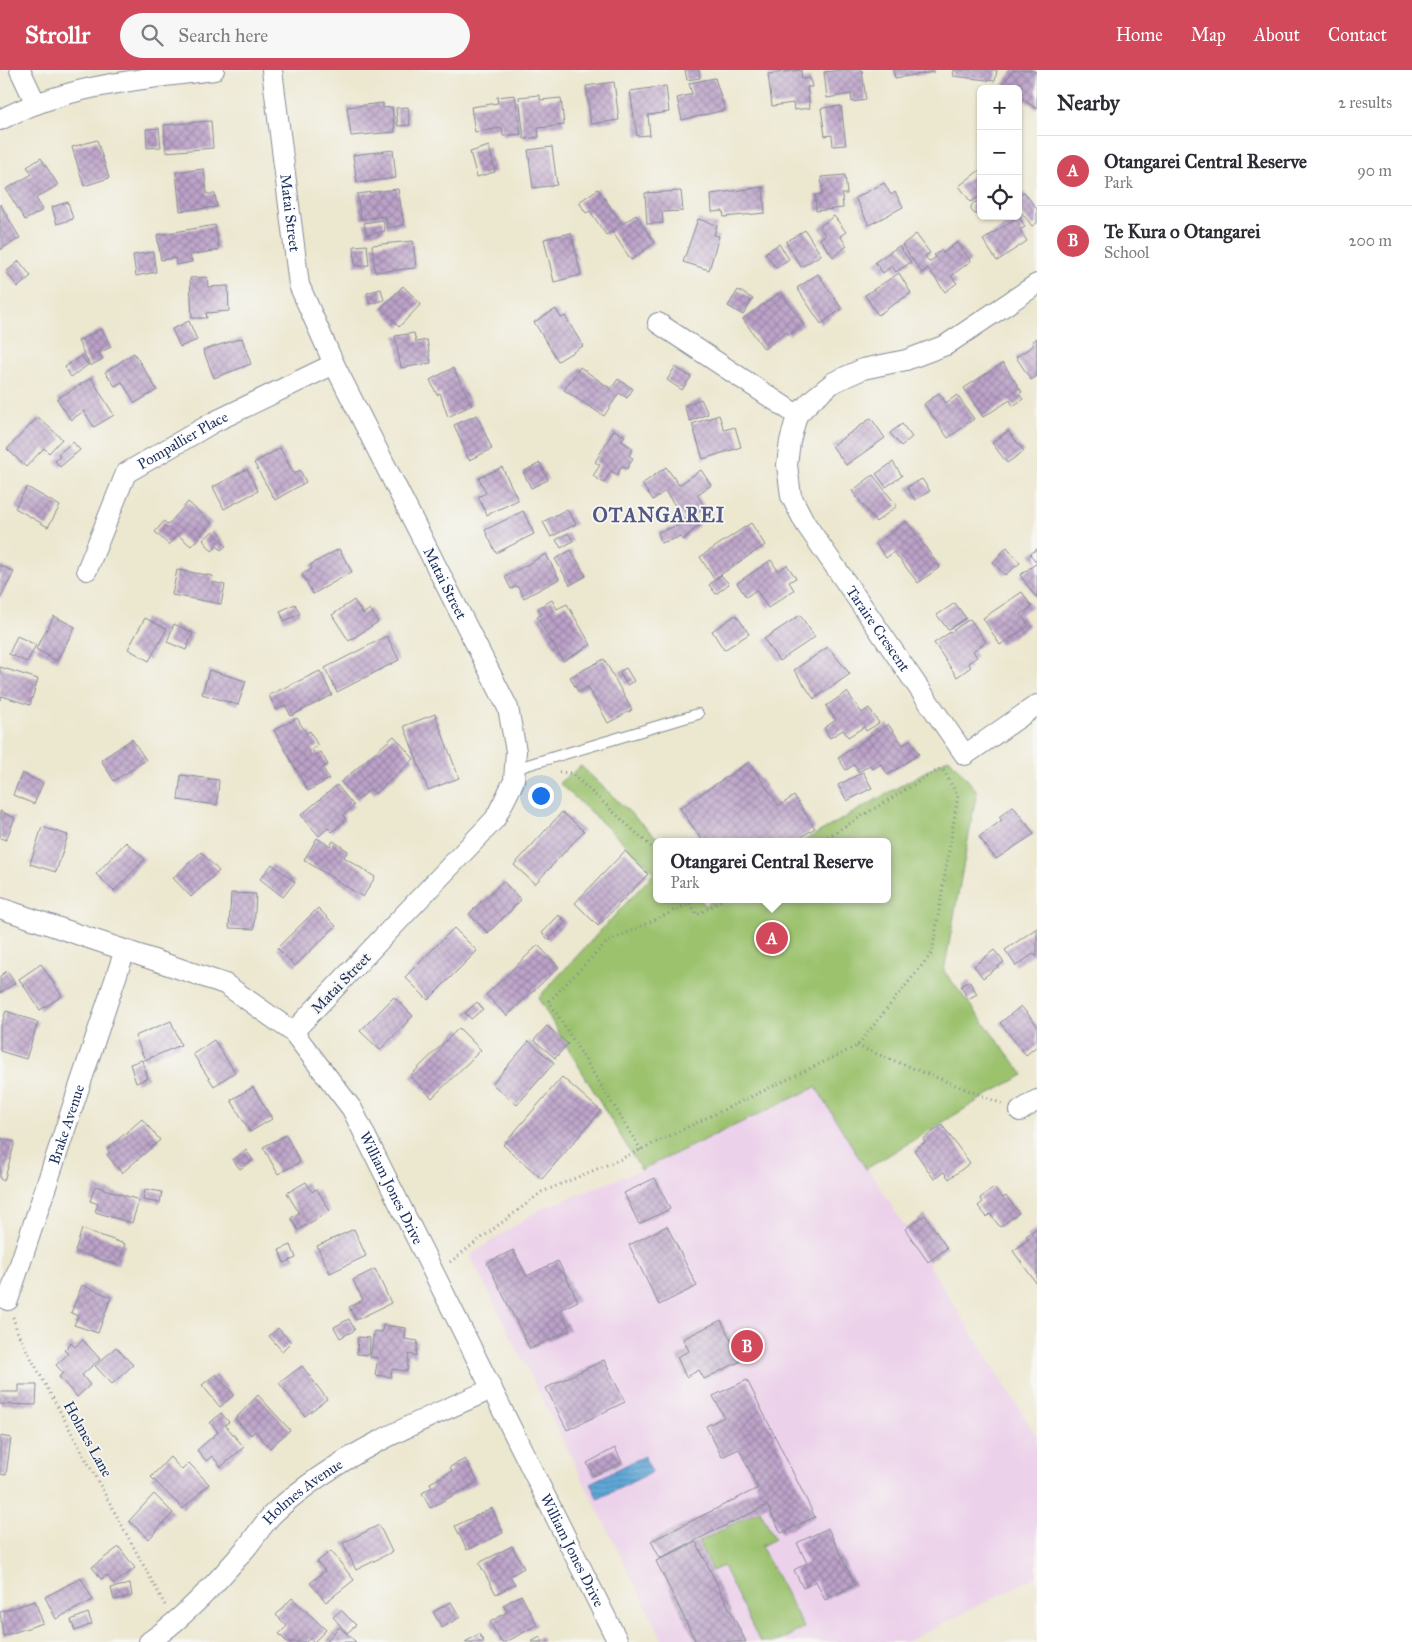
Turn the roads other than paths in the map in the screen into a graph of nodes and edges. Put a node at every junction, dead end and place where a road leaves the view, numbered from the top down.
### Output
1 (20, 70) edge
2 (214, 70) edge
3 (272, 70) edge
4 (36, 104) junction
5 (0, 120) edge
6 (1037, 284) edge
7 (658, 323) dead end
8 (334, 364) junction
9 (797, 415) junction
10 (87, 570) dead end
11 (1037, 705) edge
12 (698, 714) dead end
13 (514, 769) junction
14 (0, 908) edge
15 (124, 950) junction
16 (293, 1032) junction
17 (8, 1300) road end
18 (492, 1389) junction
19 (149, 1642) edge
20 (618, 1642) edge

1 - 4 street
2 - 4 street
3 - 8 street, Matai Street
4 - 5 street
6 - 9 street
7 - 9 street
8 - 10 street, Pompallier Place
8 - 13 street, Matai Street
9 - 11 street, Taraire Crescent
12 - 13 lane
13 - 16 street, Matai Street
14 - 15 street, William Jones Drive
15 - 16 street, William Jones Drive
15 - 17 street, Brake Avenue
16 - 18 street, William Jones Drive
18 - 19 street, Holmes Avenue
18 - 20 street, William Jones Drive

